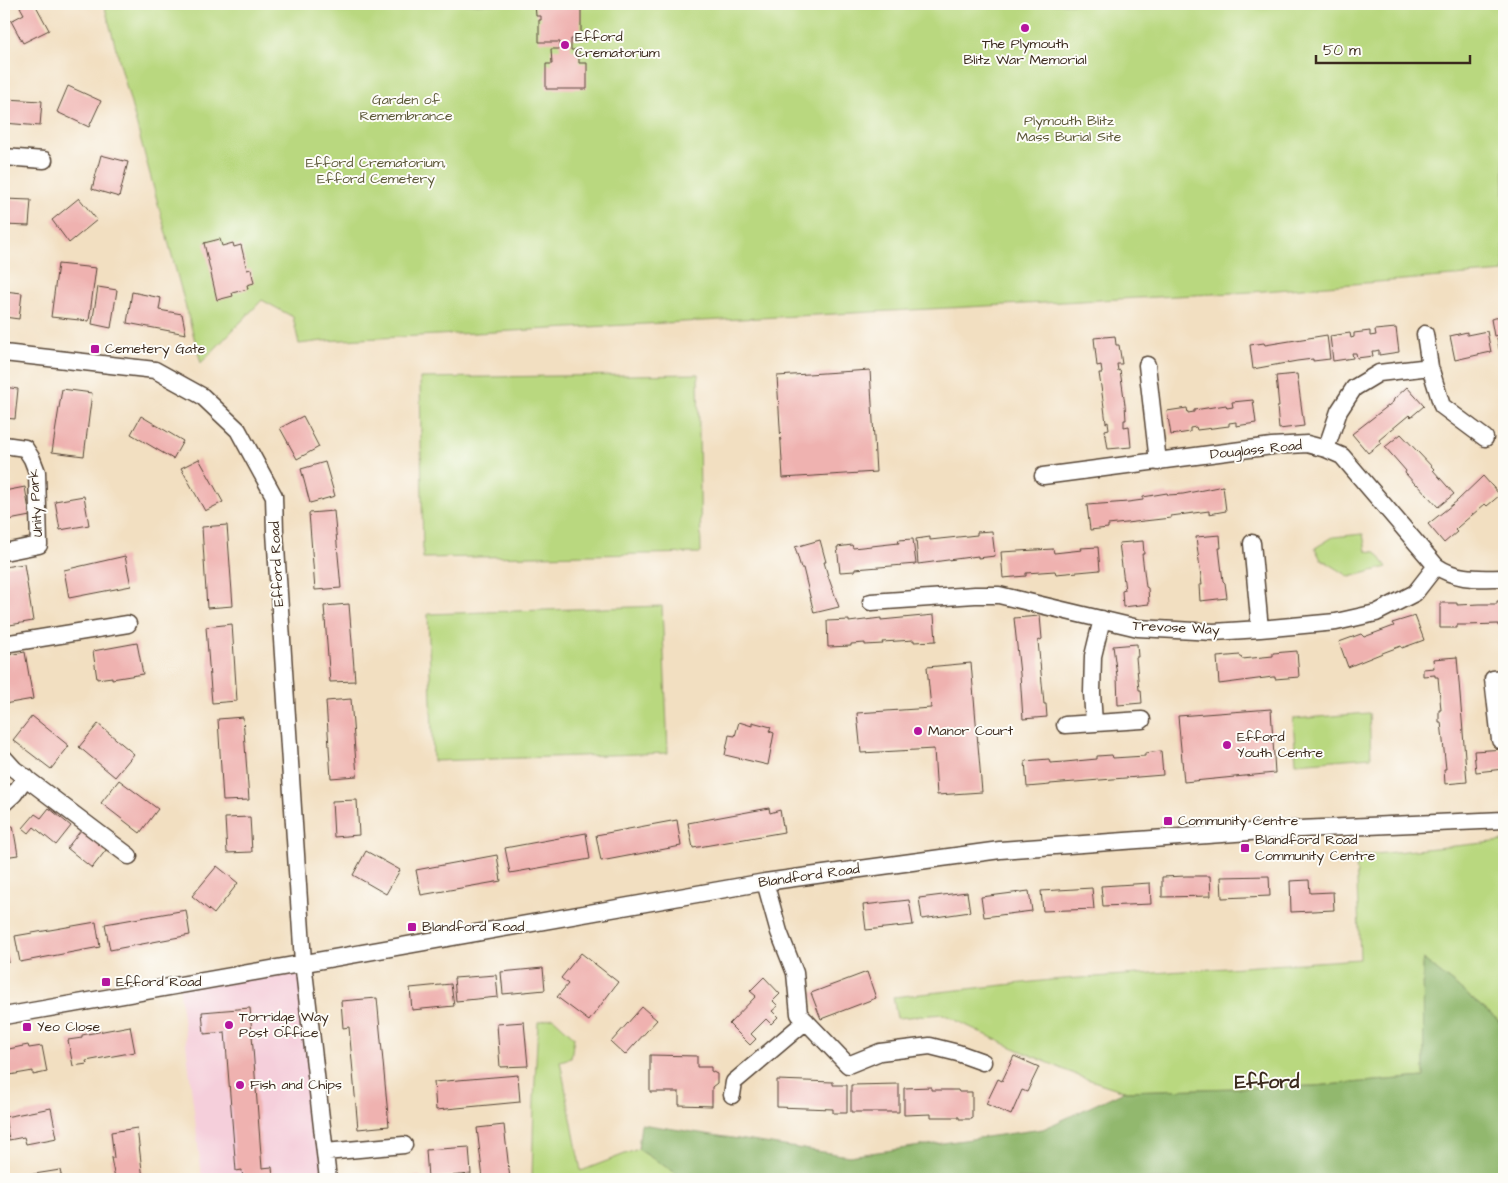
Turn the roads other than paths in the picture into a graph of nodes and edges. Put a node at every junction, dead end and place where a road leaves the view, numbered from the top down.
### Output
1 (4, 157) edge
2 (44, 160) dead end
3 (1425, 334) dead end
4 (4, 353) edge
5 (1147, 365) dead end
6 (1430, 367) junction
7 (1485, 438) dead end
8 (4, 445) edge
9 (1326, 449) junction
10 (1158, 462) junction
11 (1043, 476) dead end
12 (1252, 543) dead end
13 (4, 552) edge
14 (1436, 566) junction
15 (1504, 578) edge
16 (871, 602) dead end
17 (1102, 619) junction
18 (128, 624) dead end
19 (1260, 629) junction
20 (4, 644) edge
21 (1504, 678) edge
22 (1142, 720) dead end
23 (1094, 723) junction
24 (1064, 725) dead end
25 (1500, 740) dead end
26 (4, 758) edge
27 (26, 777) junction
28 (4, 803) edge
29 (1504, 820) edge
30 (129, 856) dead end
31 (765, 882) junction
32 (303, 962) junction
33 (4, 1016) edge
34 (806, 1021) junction
35 (983, 1062) dead end
36 (732, 1095) dead end
37 (404, 1144) dead end
38 (325, 1152) junction
39 (328, 1179) edge

1 - 2 street
3 - 6 street
4 - 32 street, Efford Road
5 - 10 street
6 - 7 street
6 - 9 street
8 - 13 street, Unity Park
9 - 10 street, Douglass Road
9 - 14 street, Douglass Road
10 - 11 street, Douglass Road
12 - 19 street
14 - 15 street, Douglass Road
14 - 19 street, Trevose Way
16 - 17 street, Trevose Way
17 - 19 street, Trevose Way
17 - 23 street
18 - 20 street
21 - 25 street
22 - 23 street
23 - 24 street
26 - 27 street
27 - 28 street
27 - 30 street
29 - 31 street, Blandford Road
31 - 32 street, Blandford Road
31 - 34 street
32 - 33 street, Blandford Road
32 - 38 street, Efford Road
34 - 35 street
34 - 36 street
37 - 38 street
38 - 39 street, Efford Road

